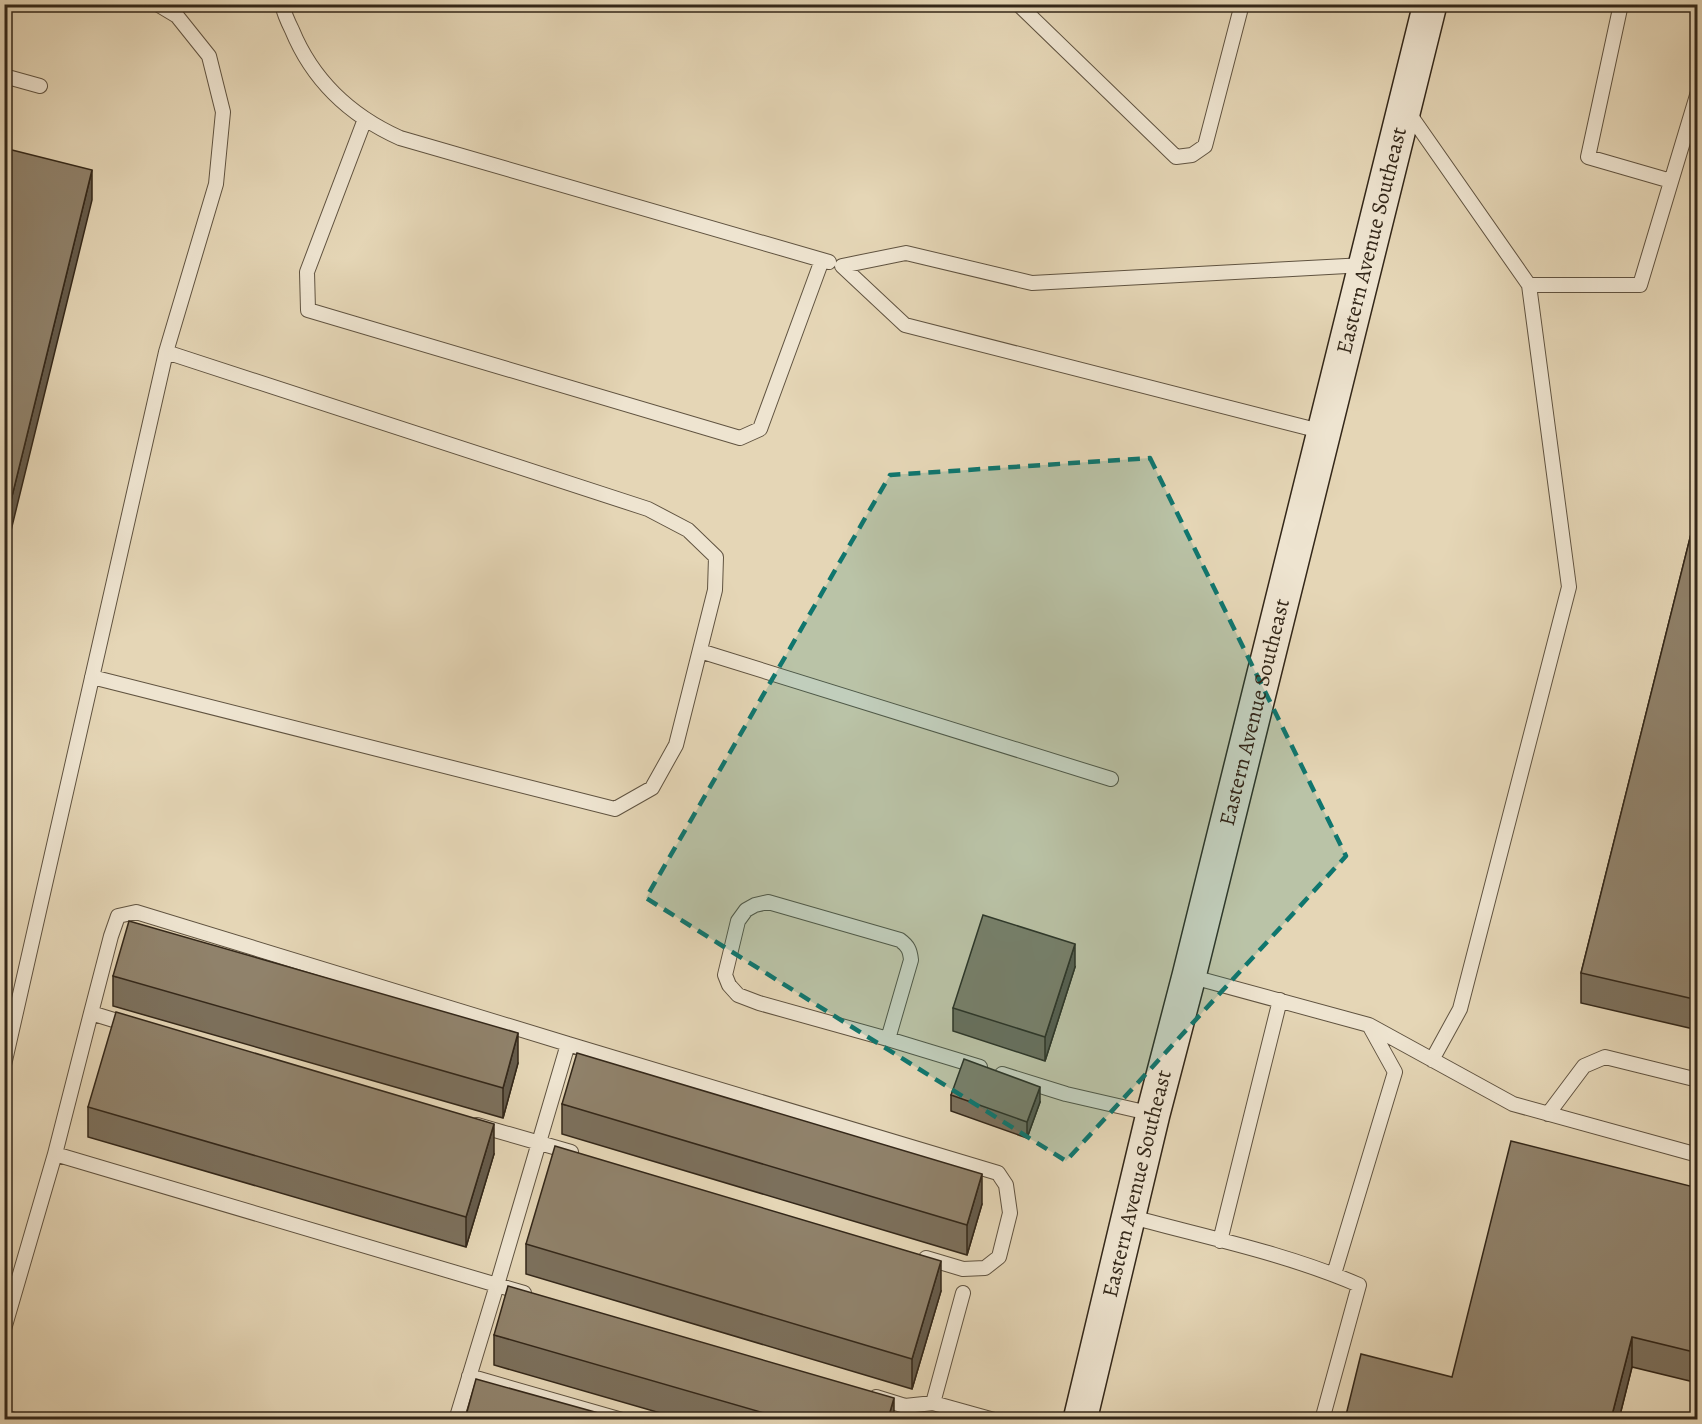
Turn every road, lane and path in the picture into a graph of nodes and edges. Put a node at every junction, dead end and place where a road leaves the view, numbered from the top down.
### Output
1 (157, 4) edge
2 (282, 4) edge
3 (1018, 4) edge
4 (1242, 4) edge
5 (1430, 4) edge
6 (1621, 4) edge
7 (4, 76) edge
8 (40, 86) dead end
9 (1698, 92) edge
10 (1405, 108) junction
11 (365, 119) junction
12 (1671, 181) junction
13 (822, 260) junction
14 (1365, 265) junction
15 (842, 266) junction
16 (1529, 285) junction
17 (166, 352) junction
18 (1324, 432) junction
19 (700, 651) junction
20 (92, 677) junction
21 (1111, 779) dead end
22 (1190, 976) junction
23 (1280, 1000) junction
24 (91, 1013) junction
25 (1368, 1025) junction
26 (148, 1030) edge
27 (888, 1039) junction
28 (568, 1044) junction
29 (1432, 1060) junction
30 (4, 1065) edge
31 (1698, 1080) edge
32 (1153, 1114) junction
33 (1548, 1114) junction
34 (458, 1120) edge
35 (539, 1143) junction
36 (55, 1154) junction
37 (1698, 1155) edge
38 (585, 1156) edge
39 (1128, 1216) junction
40 (1220, 1241) junction
41 (917, 1256) edge
42 (1334, 1274) junction
43 (497, 1285) junction
44 (963, 1293) dead end
45 (542, 1298) edge
46 (4, 1329) edge
47 (469, 1376) junction
48 (860, 1393) edge
49 (933, 1403) junction
50 (4, 1417) edge
51 (14, 1419) edge
52 (456, 1419) edge
53 (622, 1419) edge
54 (994, 1419) edge
55 (1080, 1419) edge
56 (1322, 1419) edge

1 - 17 lane
2 - 11 lane
3 - 4 lane
5 - 10 main road, Eastern Avenue Southeast
6 - 12 lane
7 - 8 lane
9 - 12 lane
10 - 14 main road, Eastern Avenue Southeast
10 - 16 lane
11 - 13 lane
11 - 13 lane
12 - 16 lane
13 - 15 lane
14 - 15 lane
14 - 18 main road, Eastern Avenue Southeast
15 - 18 lane
16 - 29 lane
17 - 19 lane
17 - 20 lane
18 - 22 main road, Eastern Avenue Southeast
19 - 20 lane
19 - 21 lane
20 - 30 lane
22 - 23 lane
22 - 32 main road, Eastern Avenue Southeast
23 - 25 lane
23 - 40 lane
24 - 26 lane
24 - 28 lane
24 - 36 lane
25 - 29 lane
25 - 42 lane
27 - 27 lane
27 - 32 lane
28 - 35 lane
28 - 41 lane
29 - 33 lane
31 - 33 lane
32 - 39 main road, Eastern Avenue Southeast
33 - 37 lane
34 - 35 lane
35 - 38 lane
35 - 43 lane
36 - 43 lane
36 - 46 lane
39 - 40 lane
39 - 55 main road, Eastern Avenue Southeast
40 - 42 lane
42 - 56 lane
43 - 45 lane
43 - 47 lane
44 - 49 lane
47 - 52 lane
47 - 53 lane
48 - 49 lane
49 - 54 lane
50 - 51 lane

